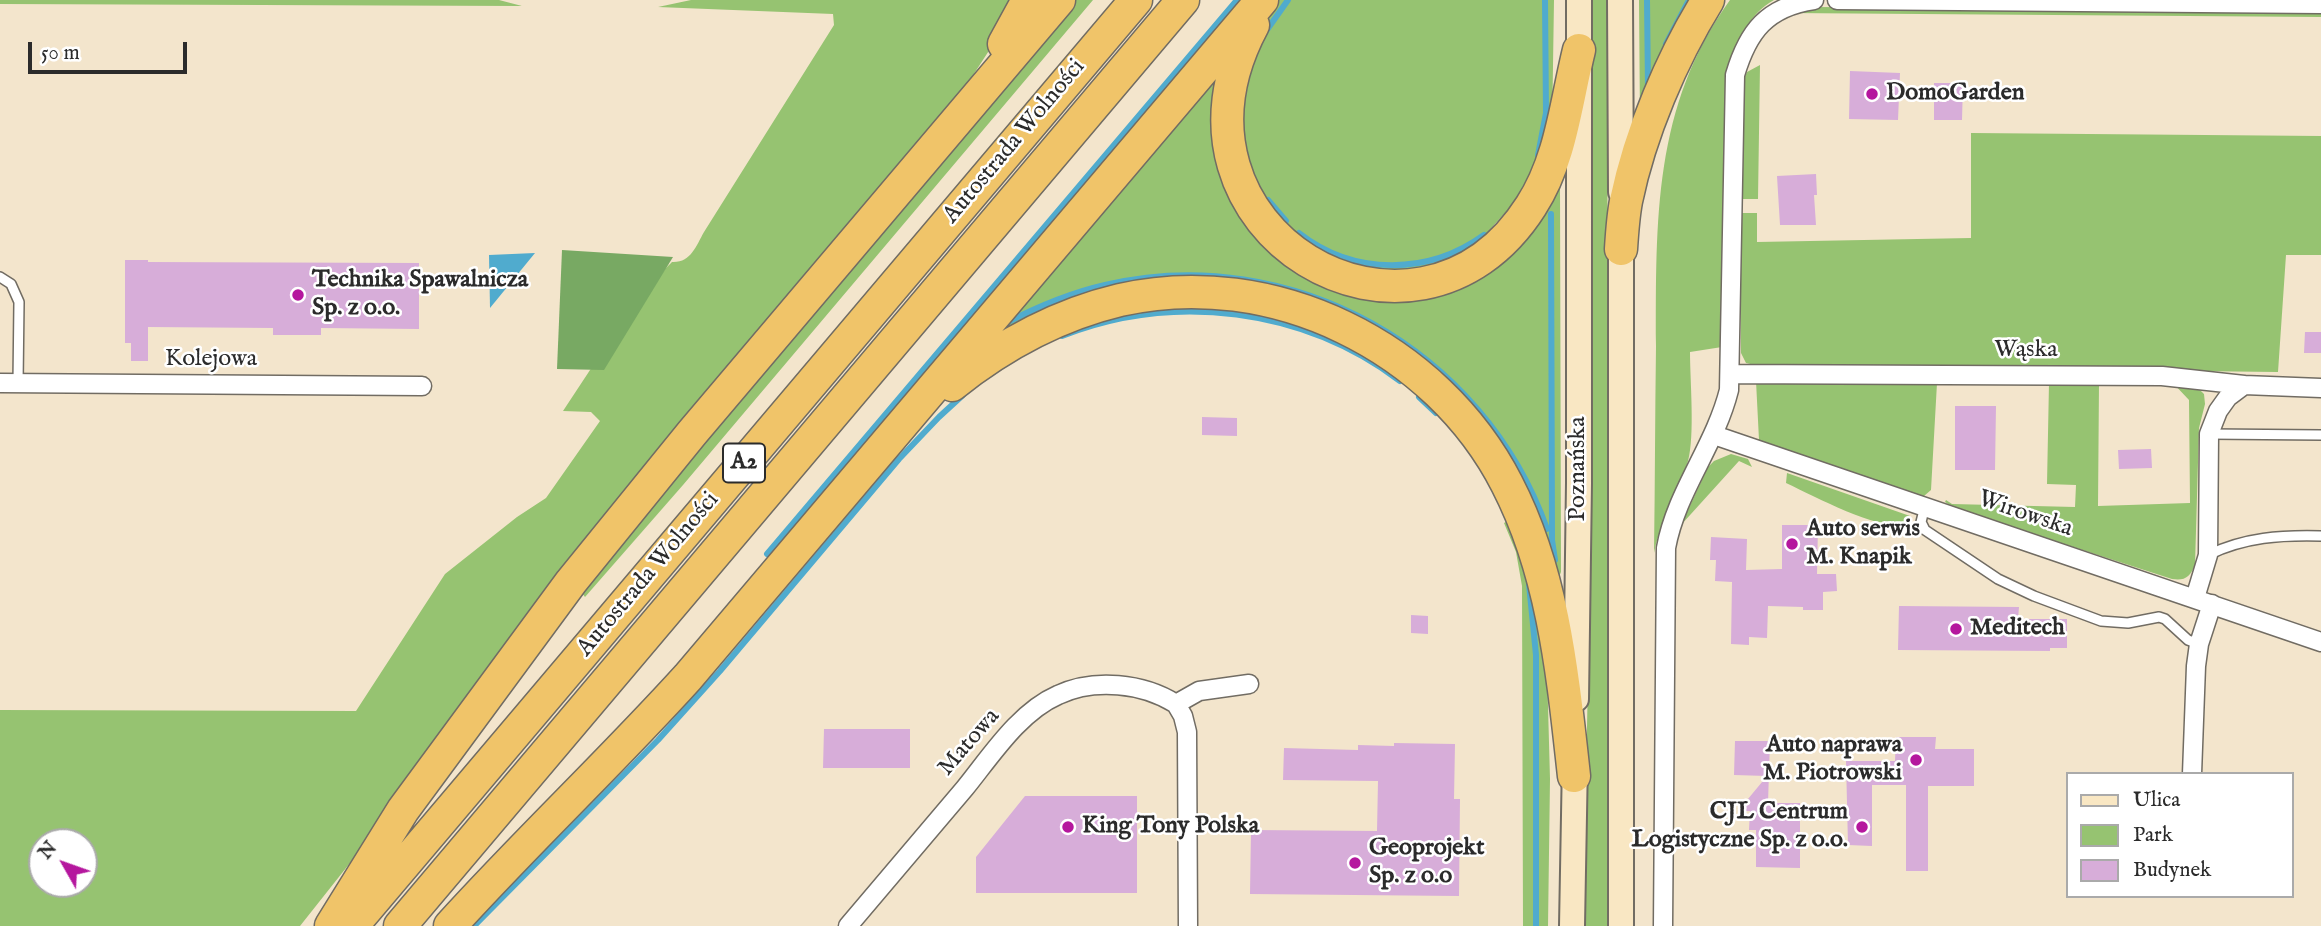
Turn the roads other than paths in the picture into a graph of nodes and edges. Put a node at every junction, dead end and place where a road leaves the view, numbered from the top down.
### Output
1 (1028, 0) edge
2 (1059, 0) edge
3 (1136, 0) edge
4 (1183, 0) edge
5 (1262, 0) edge
6 (1269, 0) edge
7 (1708, 0) edge
8 (1814, 0) edge
9 (1837, 0) edge
10 (2321, 4) edge
11 (1579, 6) edge
12 (1620, 6) edge
13 (1579, 50) junction
14 (966, 109) junction
15 (1621, 250) junction
16 (0, 277) edge
17 (1730, 374) junction
18 (9, 383) edge
19 (2244, 385) junction
20 (422, 386) dead end
21 (2321, 388) edge
22 (895, 434) junction
23 (2209, 434) junction
24 (1714, 435) junction
25 (2321, 435) edge
26 (1925, 506) junction
27 (2321, 536) edge
28 (2208, 555) junction
29 (2204, 601) junction
30 (2321, 642) edge
31 (2199, 644) junction
32 (1249, 684) dead end
33 (1176, 704) junction
34 (2192, 772) edge
35 (1574, 776) junction
36 (331, 926) edge
37 (352, 926) edge
38 (400, 926) edge
39 (450, 926) edge
40 (848, 926) edge
41 (1188, 926) edge
42 (1572, 926) edge
43 (1621, 926) edge
44 (1663, 926) edge

1 - 14 highway
2 - 14 highway
3 - 37 highway, Autostrada Wolności / A2
4 - 38 highway, Autostrada Wolności / A2
5 - 22 highway
6 - 13 highway
7 - 15 highway
8 - 17 street
9 - 10 street
11 - 13 main road, Poznańska
12 - 15 main road, Poznańska
13 - 35 main road, Poznańska
14 - 36 highway
15 - 43 main road, Poznańska
16 - 18 lane
17 - 19 street, Wąska
17 - 24 street
18 - 20 street, Kolejowa
19 - 21 street, Wąska
19 - 23 street
22 - 35 highway
22 - 39 highway
23 - 25 lane
23 - 28 street
24 - 26 street, Wirowska
24 - 44 street
26 - 29 street, Wirowska
26 - 31 lane
27 - 28 lane
28 - 29 street
29 - 30 street, Wirowska
29 - 31 street
31 - 34 street
32 - 33 street
33 - 40 street, Matowa
33 - 41 street
35 - 42 main road, Poznańska

